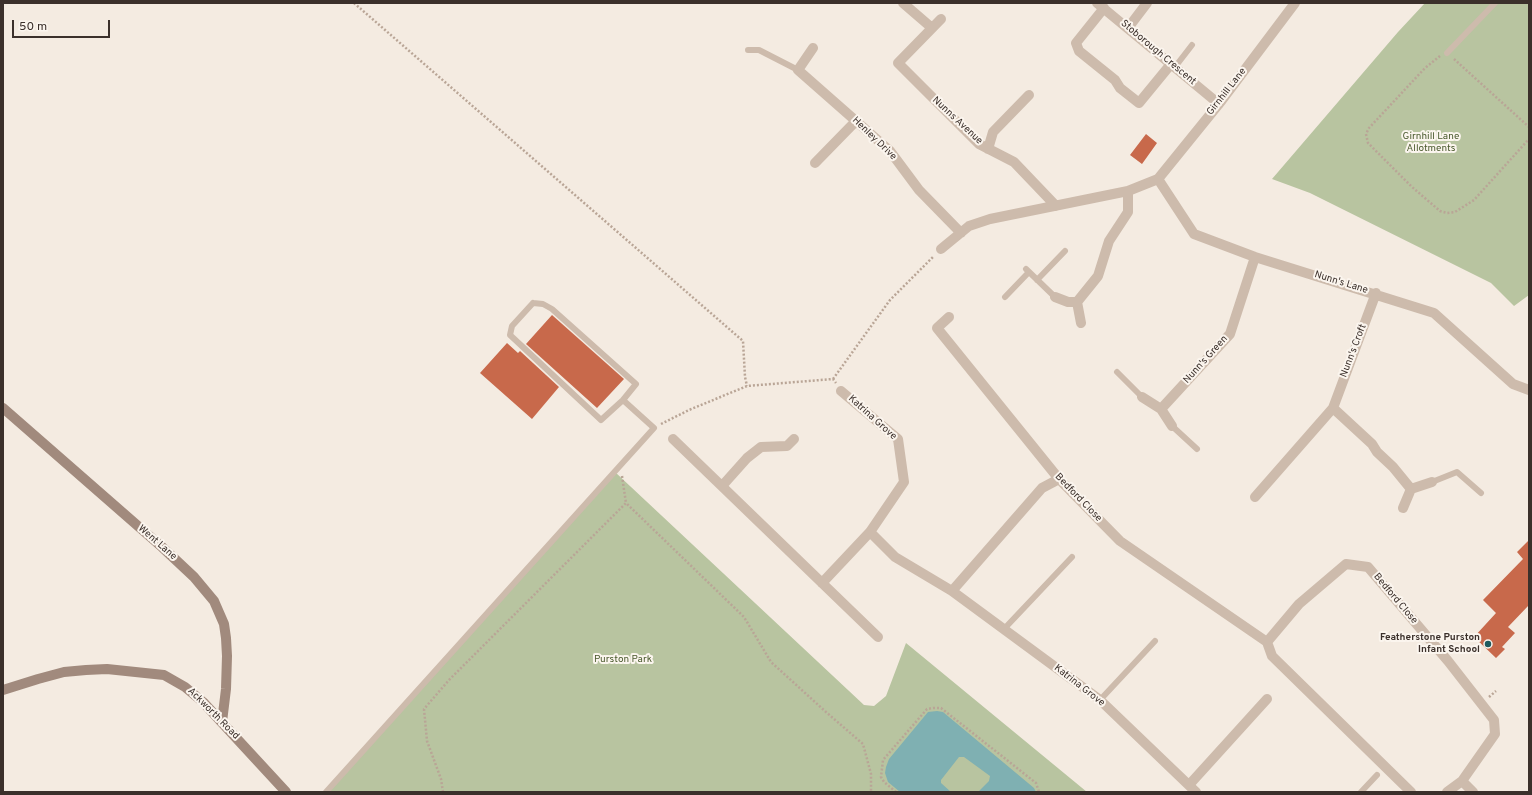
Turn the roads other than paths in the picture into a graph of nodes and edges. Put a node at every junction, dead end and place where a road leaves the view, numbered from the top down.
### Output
1 (903, 3) edge
2 (1147, 3) edge
3 (1295, 3) edge
4 (1495, 3) edge
5 (1101, 6) edge
6 (941, 19) dead end
7 (932, 28) junction
8 (1128, 28) junction
9 (1192, 45) dead end
10 (813, 48) dead end
11 (748, 50) dead end
12 (1447, 53) road end
13 (1173, 66) junction
14 (798, 70) junction
15 (1029, 95) dead end
16 (1219, 104) junction
17 (856, 121) junction
18 (988, 149) junction
19 (815, 162) dead end
20 (1158, 180) junction
21 (1128, 191) junction
22 (1056, 206) junction
23 (961, 232) junction
24 (941, 249) road end
25 (1065, 251) dead end
26 (1255, 257) junction
27 (1037, 280) junction
28 (1376, 293) junction
29 (1005, 297) dead end
30 (1055, 297) joint
31 (1077, 302) junction
32 (949, 317) dead end
33 (1082, 323) dead end
34 (1117, 372) dead end
35 (1529, 390) edge
36 (841, 391) road end
37 (1142, 397) joint
38 (623, 400) junction
39 (3, 408) edge
40 (1333, 408) junction
41 (1160, 410) junction
42 (1172, 426) joint
43 (673, 439) dead end
44 (794, 439) dead end
45 (1197, 449) dead end
46 (1058, 478) junction
47 (1432, 482) joint
48 (722, 486) junction
49 (1411, 488) junction
50 (1481, 492) dead end
51 (1255, 497) dead end
52 (1403, 508) dead end
53 (870, 532) junction
54 (1072, 557) dead end
55 (822, 583) junction
56 (952, 591) junction
57 (1004, 629) junction
58 (878, 637) dead end
59 (1155, 641) dead end
60 (1267, 642) junction
61 (3, 690) edge
62 (1267, 699) dead end
63 (1100, 700) junction
64 (222, 722) junction
65 (1377, 775) dead end
66 (1462, 781) junction
67 (1193, 788) edge
68 (286, 792) edge
69 (326, 792) edge
70 (1361, 792) edge
71 (1412, 792) edge
72 (1447, 792) edge
73 (1473, 792) edge

1 - 7 street
2 - 8 street
3 - 16 street, Girnhill Lane
4 - 12 lane
5 - 8 street, Stoborough Crescent
5 - 13 street
6 - 7 street
7 - 18 street, Nunns Avenue
8 - 13 street, Stoborough Crescent
9 - 13 lane
10 - 14 street
11 - 14 lane
13 - 16 street, Stoborough Crescent
14 - 17 street, Henley Drive
15 - 18 street
16 - 20 street, Girnhill Lane
17 - 19 street
17 - 23 street, Henley Drive
18 - 22 street, Nunns Avenue
20 - 21 street
20 - 26 street, Nunn's Lane
21 - 22 street
21 - 31 street
22 - 23 street
23 - 24 street
25 - 27 lane
26 - 28 street, Nunn's Lane
26 - 41 street, Nunn's Green
27 - 29 lane
27 - 30 lane
28 - 35 street, Nunn's Lane
28 - 40 street, Nunn's Croft
30 - 31 street
31 - 33 street
32 - 46 street, Bedford Close
34 - 37 lane
36 - 53 street, Katrina Grove
37 - 41 street
38 - 38 lane
38 - 69 lane
39 - 64 main road, Went Lane
40 - 49 street
40 - 51 street, Nunn's Croft
41 - 42 street
42 - 45 lane
43 - 48 street
44 - 48 street
46 - 56 street
46 - 60 street, Bedford Close
47 - 49 street
47 - 50 lane
48 - 55 street
49 - 52 street
53 - 55 street, Katrina Grove
53 - 56 street, Katrina Grove
54 - 57 lane
55 - 58 street
56 - 57 street, Katrina Grove
57 - 63 street, Katrina Grove
59 - 63 lane
60 - 66 street, Bedford Close
60 - 71 street, Bedford Close
61 - 64 main road, Ackworth Road
62 - 67 street
63 - 67 street, Katrina Grove
64 - 68 main road, Ackworth Road
65 - 70 lane
66 - 72 street, Bedford Close
66 - 73 street

